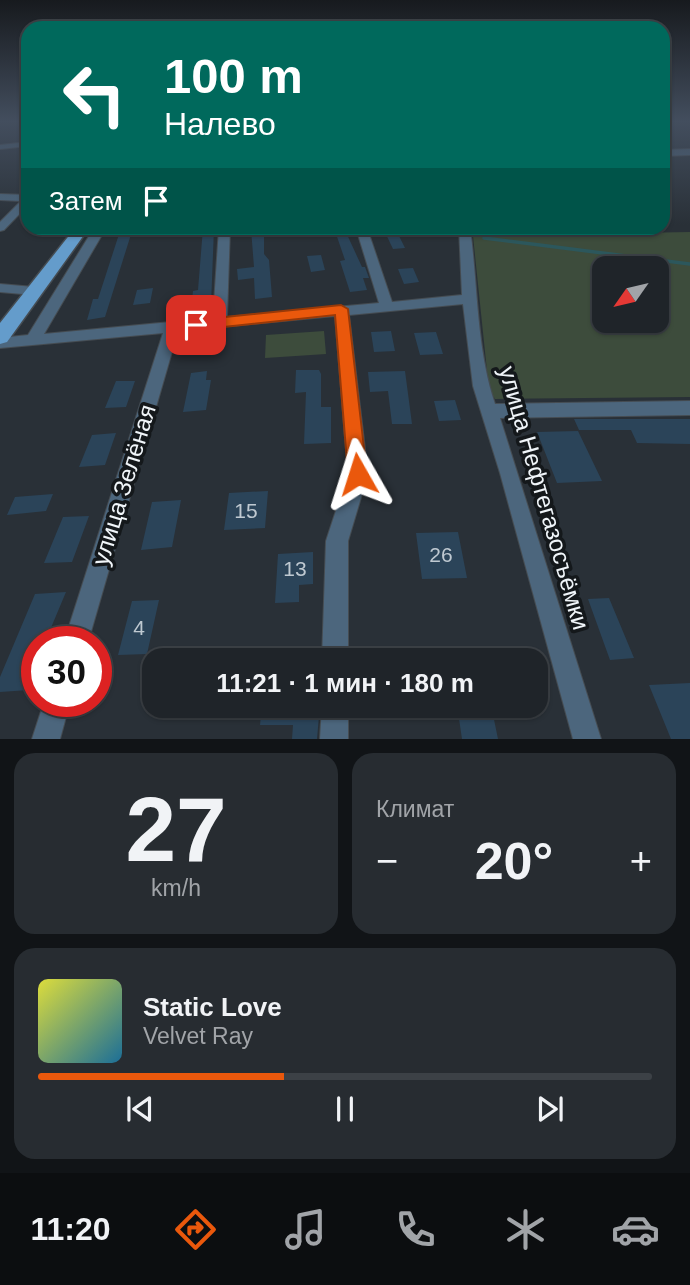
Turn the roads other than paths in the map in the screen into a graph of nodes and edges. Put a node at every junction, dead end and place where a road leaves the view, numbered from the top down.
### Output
1 (0, 197) edge
2 (21, 198) edge
3 (21, 206) edge
4 (0, 228) edge
5 (77, 235) edge
6 (96, 235) edge
7 (224, 235) edge
8 (363, 235) edge
9 (465, 235) edge
10 (0, 288) edge
11 (34, 291) junction
12 (469, 299) junction
13 (387, 306) junction
14 (341, 309) junction
15 (220, 322) junction
16 (172, 328) junction
17 (0, 337) edge
18 (32, 341) junction
19 (0, 343) edge
20 (690, 408) edge
21 (490, 411) junction
22 (80, 626) edge
23 (335, 648) edge
24 (53, 717) edge
25 (335, 718) edge
26 (46, 739) edge
27 (334, 739) edge
28 (587, 739) edge

1 - 2 street
3 - 4 street
5 - 11 main road
6 - 18 street
7 - 15 street
8 - 13 street
9 - 12 street, улица Нефтегазосъёмки
10 - 11 street
11 - 17 main road
12 - 13 street
12 - 21 street, улица Нефтегазосъёмки
13 - 14 street
14 - 15 street
14 - 23 street
15 - 16 street
16 - 18 street
16 - 22 street, улица Зелёная
18 - 19 street
20 - 21 street
21 - 28 street, улица Нефтегазосъёмки
24 - 26 street
25 - 27 street

